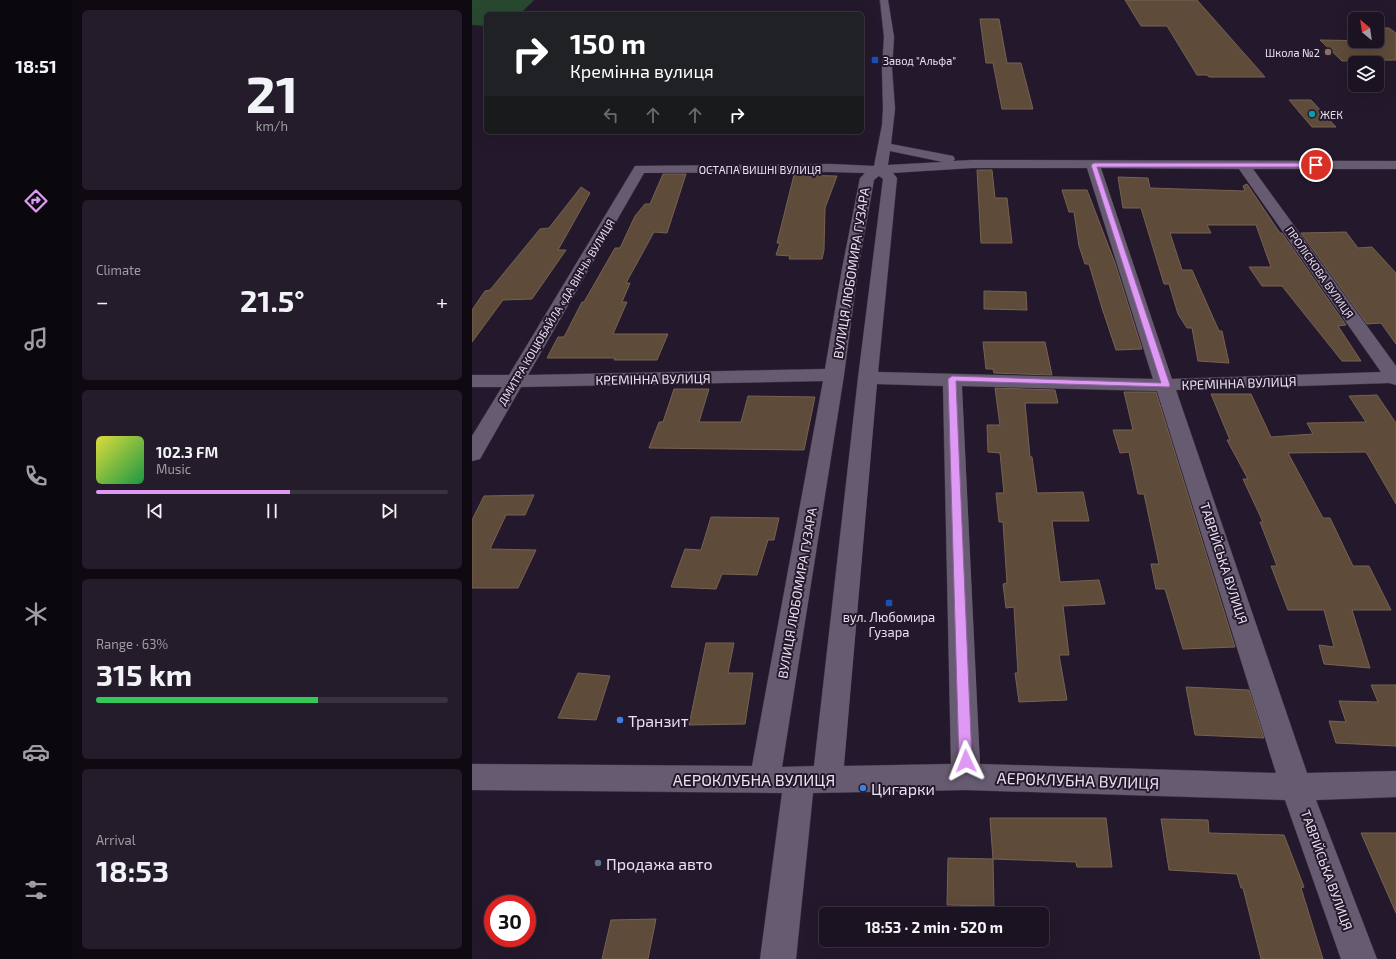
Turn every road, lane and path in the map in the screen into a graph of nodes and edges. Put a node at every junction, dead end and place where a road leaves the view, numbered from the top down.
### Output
1 (884, 0) edge
2 (884, 146) junction
3 (972, 164) junction
4 (1094, 165) junction
5 (1396, 165) edge
6 (1244, 166) junction
7 (640, 169) joint
8 (880, 170) junction
9 (834, 375) junction
10 (868, 378) junction
11 (1395, 378) edge
12 (952, 379) junction
13 (472, 381) edge
14 (515, 381) junction
15 (1166, 385) junction
16 (472, 454) edge
17 (472, 777) edge
18 (966, 777) junction
19 (766, 780) junction
20 (814, 780) junction
21 (1396, 784) edge
22 (1296, 787) junction
23 (778, 959) edge
24 (1359, 959) edge

1 - 2 street
2 - 3 street
2 - 8 street
3 - 4 street
3 - 8 street, ОСТАПА ВИШНІ ВУЛИЦЯ
4 - 6 street
4 - 15 street, ТАВРІЙСЬКА ВУЛИЦЯ
5 - 6 street
6 - 11 street, ПРОЛІСКОВА ВУЛИЦЯ
7 - 8 street, ОСТАПА ВИШНІ ВУЛИЦЯ
7 - 14 street, ДМИТРА КОЦЮБАЙЛА «ДА ВІНЧІ» ВУЛИЦЯ
8 - 9 street, ВУЛИЦЯ ЛЮБОМИРА ГУЗАРА
8 - 10 street, ВУЛИЦЯ ЛЮБОМИРА ГУЗАРА
9 - 14 street, КРЕМІННА ВУЛИЦЯ
9 - 19 street, ВУЛИЦЯ ЛЮБОМИРА ГУЗАРА
10 - 12 street, КРЕМІННА ВУЛИЦЯ
10 - 20 street, ВУЛИЦЯ ЛЮБОМИРА ГУЗАРА
11 - 15 street, КРЕМІННА ВУЛИЦЯ
12 - 15 street, КРЕМІННА ВУЛИЦЯ
12 - 18 street
13 - 14 street, КРЕМІННА ВУЛИЦЯ
14 - 16 street, ДМИТРА КОЦЮБАЙЛА «ДА ВІНЧІ» ВУЛИЦЯ
15 - 22 street, ТАВРІЙСЬКА ВУЛИЦЯ
17 - 19 street, АЕРОКЛУБНА ВУЛИЦЯ
18 - 20 street, АЕРОКЛУБНА ВУЛИЦЯ
18 - 22 street, АЕРОКЛУБНА ВУЛИЦЯ
19 - 20 street, АЕРОКЛУБНА ВУЛИЦЯ
20 - 23 street, ВУЛИЦЯ ЛЮБОМИРА ГУЗАРА
21 - 22 street, АЕРОКЛУБНА ВУЛИЦЯ
22 - 24 street, ТАВРІЙСЬКА ВУЛИЦЯ

